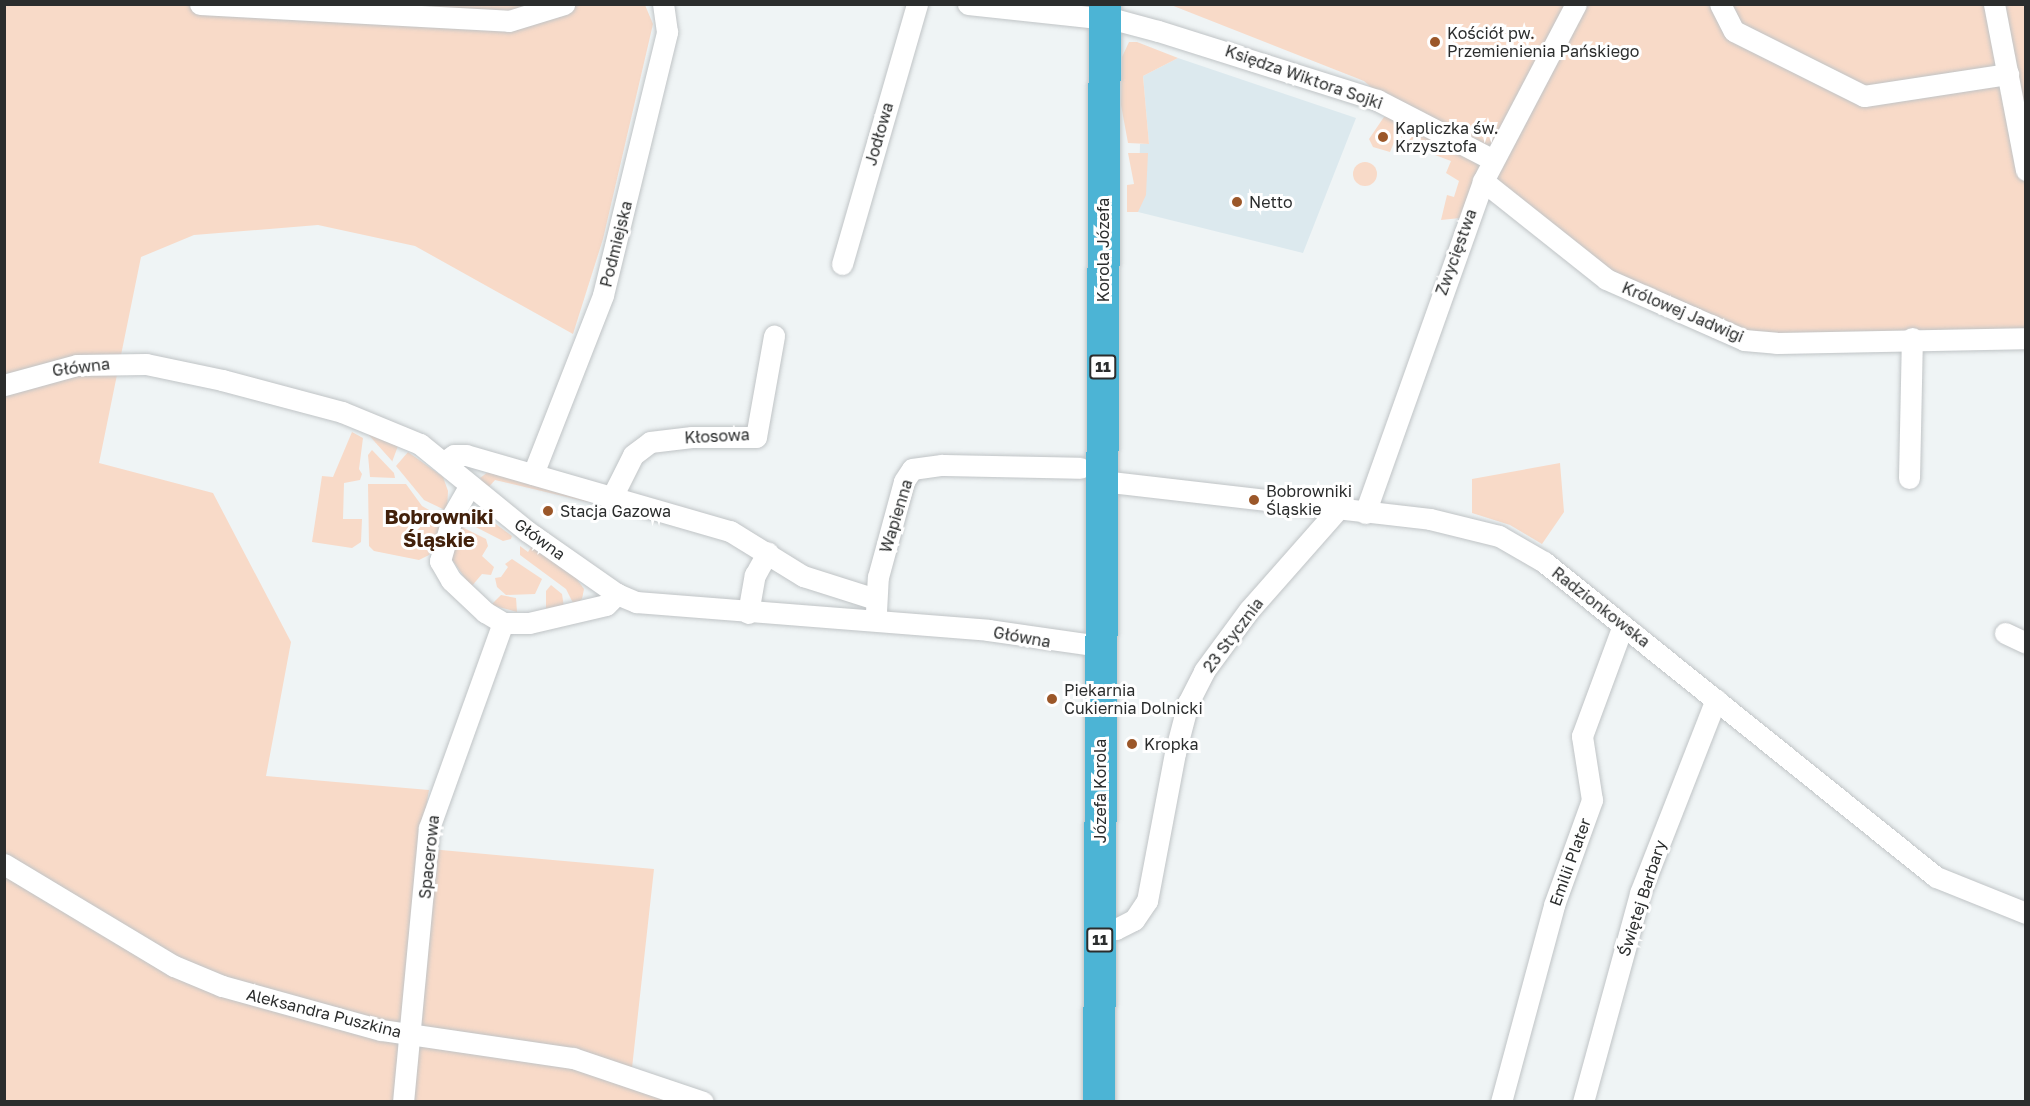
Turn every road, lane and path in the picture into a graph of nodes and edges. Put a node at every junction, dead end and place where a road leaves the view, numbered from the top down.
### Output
1 (200, 4) edge
2 (564, 4) edge
3 (663, 4) edge
4 (917, 4) edge
5 (968, 4) edge
6 (1576, 4) edge
7 (1720, 4) edge
8 (1994, 4) edge
9 (432, 10) edge
10 (1105, 12) edge
11 (2008, 74) junction
12 (1493, 160) junction
13 (2025, 170) edge
14 (1483, 181) junction
15 (842, 264) dead end
16 (774, 336) dead end
17 (1912, 338) junction
18 (2025, 338) edge
19 (4, 385) edge
20 (444, 462) junction
21 (533, 474) junction
22 (1091, 474) junction
23 (1909, 478) dead end
24 (470, 485) junction
25 (611, 500) junction
26 (1338, 509) junction
27 (1365, 513) junction
28 (768, 552) junction
29 (617, 594) junction
30 (875, 599) junction
31 (748, 613) junction
32 (875, 622) junction
33 (503, 623) junction
34 (1623, 625) junction
35 (2005, 633) dead end
36 (2025, 643) edge
37 (1101, 646) junction
38 (1716, 699) junction
39 (4, 864) edge
40 (2025, 913) edge
41 (1100, 930) junction
42 (407, 1035) junction
43 (403, 1101) edge
44 (703, 1101) edge
45 (1099, 1101) edge
46 (1501, 1101) edge
47 (1583, 1101) edge

1 - 9 street
2 - 9 street
3 - 21 street, Podmiejska
4 - 15 street, Jodłowa
5 - 10 street, Księdza Wiktora Sojki
6 - 12 street, Zwycięstwa
7 - 11 street
8 - 11 street
10 - 12 street, Księdza Wiktora Sojki
10 - 22 highway, Korola Józefa / 11
11 - 13 street
12 - 14 street, Zwycięstwa
14 - 17 street, Królowej Jadwigi
14 - 27 street, Zwycięstwa
16 - 25 street, Kłosowa
17 - 18 street, Królowej Jadwigi
17 - 23 street
19 - 20 street, Główna
20 - 21 street
20 - 24 street, Główna
21 - 25 street
22 - 26 street, Radzionkowska
22 - 30 street, Wapienna
22 - 37 highway, Józefa Korola / 11
24 - 29 street, Główna
24 - 33 street
25 - 28 street
26 - 27 street, Radzionkowska
26 - 41 street, 23 Stycznia
27 - 34 street, Radzionkowska
28 - 30 street
28 - 31 street
29 - 31 street, Główna
29 - 33 street
30 - 32 street, Wapienna
31 - 32 street, Główna
32 - 37 street, Główna
33 - 42 street, Spacerowa
34 - 38 street, Radzionkowska
34 - 46 street, Emilii Plater
35 - 36 street
37 - 41 highway, Józefa Korola / 11
38 - 40 street, Radzionkowska
38 - 47 street, Świętej Barbary
39 - 42 street, Aleksandra Puszkina
41 - 45 highway, Józefa Korola / 11
42 - 43 street, Spacerowa
42 - 44 street, Aleksandra Puszkina

